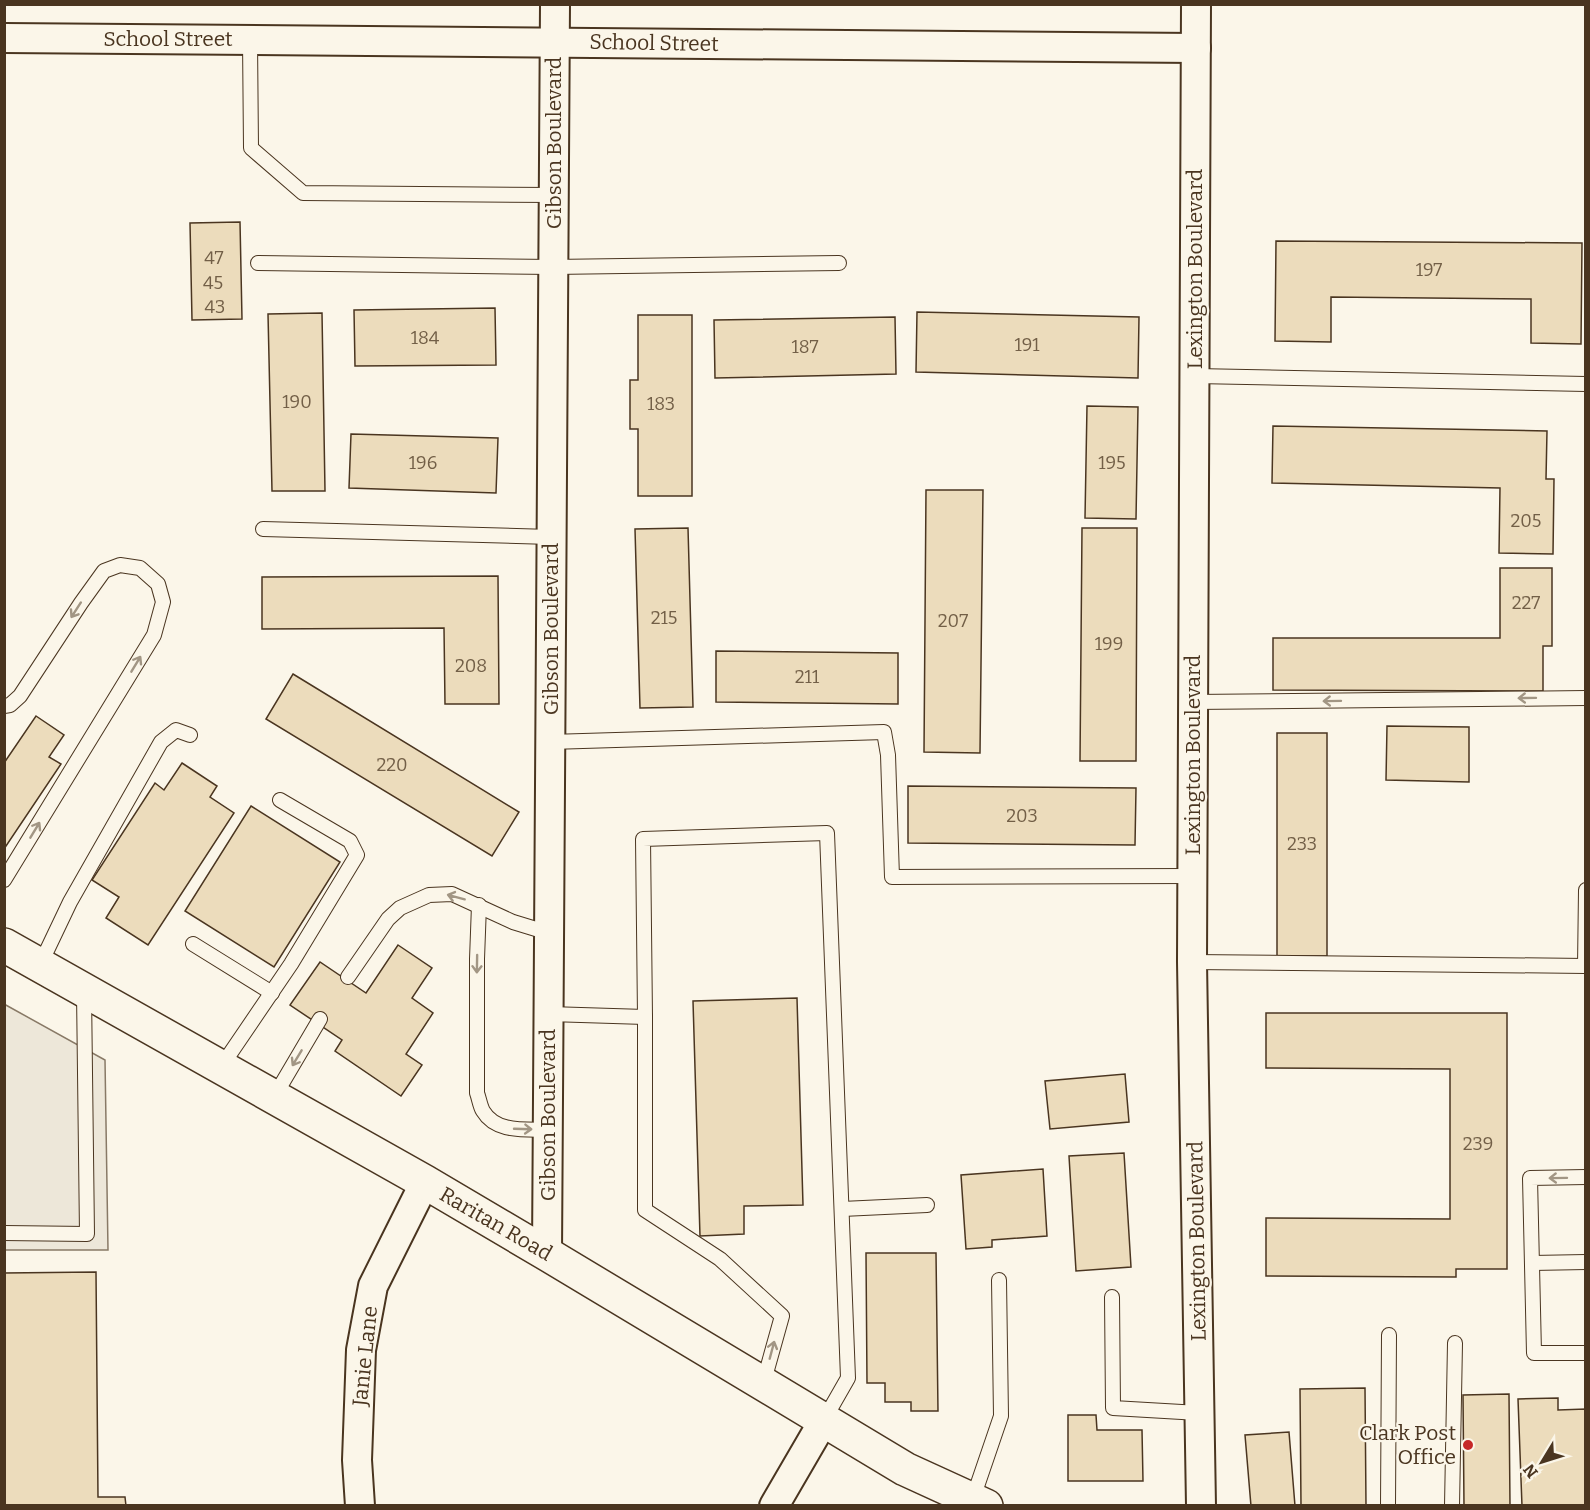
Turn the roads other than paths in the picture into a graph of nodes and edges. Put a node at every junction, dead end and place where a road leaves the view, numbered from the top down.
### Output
1 (555, 4) edge
2 (1196, 4) edge
3 (4, 38) edge
4 (250, 40) junction
5 (554, 42) junction
6 (1196, 48) junction
7 (554, 195) junction
8 (258, 263) dead end
9 (839, 263) dead end
10 (553, 267) junction
11 (1195, 376) junction
12 (1586, 384) edge
13 (263, 529) dead end
14 (551, 537) junction
15 (1586, 698) edge
16 (1193, 702) junction
17 (4, 706) edge
18 (190, 735) dead end
19 (550, 742) junction
20 (280, 800) dead end
21 (1192, 876) junction
22 (4, 880) edge
23 (1586, 891) edge
24 (479, 905) junction
25 (549, 933) junction
26 (193, 944) dead end
27 (4, 945) edge
28 (1192, 962) junction
29 (40, 965) junction
30 (1585, 966) edge
31 (348, 976) dead end
32 (84, 990) junction
33 (272, 993) junction
34 (549, 1014) junction
35 (645, 1017) junction
36 (320, 1019) dead end
37 (221, 1067) junction
38 (274, 1097) junction
39 (548, 1130) junction
40 (1586, 1177) edge
41 (424, 1182) junction
42 (927, 1205) dead end
43 (842, 1209) junction
44 (4, 1233) edge
45 (547, 1254) junction
46 (1586, 1262) edge
47 (1532, 1263) junction
48 (999, 1280) dead end
49 (1112, 1296) dead end
50 (1389, 1335) dead end
51 (1455, 1343) dead end
52 (1586, 1353) edge
53 (763, 1384) junction
54 (1199, 1413) junction
55 (824, 1420) junction
56 (976, 1503) edge
57 (360, 1506) edge
58 (774, 1506) edge
59 (1201, 1506) edge
60 (1388, 1506) edge
61 (1452, 1506) edge

1 - 5 street, Gibson Boulevard
2 - 6 street, Lexington Boulevard
3 - 4 street, School Street
4 - 5 street, School Street
4 - 7 lane
5 - 6 street, School Street
5 - 7 street, Gibson Boulevard
6 - 11 street, Lexington Boulevard
7 - 10 street, Gibson Boulevard
8 - 10 lane
9 - 10 lane
10 - 14 street, Gibson Boulevard
11 - 12 lane
11 - 16 street, Lexington Boulevard
13 - 14 lane
14 - 19 street, Gibson Boulevard
15 -> 16 lane
16 - 21 street, Lexington Boulevard
22 -> 17 lane
18 - 29 lane
19 - 21 lane
19 - 25 street, Gibson Boulevard
20 - 33 lane
21 - 28 street, Lexington Boulevard
23 - 30 lane
24 - 25 lane
24 -> 31 lane
24 -> 39 lane
25 - 34 street, Gibson Boulevard
26 - 33 lane
27 - 29 main road, Raritan Road
28 - 30 lane
28 - 54 street, Lexington Boulevard
29 - 32 main road, Raritan Road
32 - 37 main road, Raritan Road
32 - 44 lane
33 - 37 lane
34 - 35 lane
34 - 39 street, Gibson Boulevard
35 - 43 lane
53 -> 35 lane
36 -> 38 lane
37 - 38 main road, Raritan Road
38 - 41 main road, Raritan Road
39 - 45 street, Gibson Boulevard
40 -> 47 lane
41 - 45 main road, Raritan Road
41 - 57 street, Janie Lane
42 - 43 lane
43 - 55 lane
45 - 53 main road, Raritan Road
46 - 47 lane
47 - 52 lane
48 - 56 lane
49 - 54 lane
50 - 60 lane
51 - 61 lane
53 - 55 main road, Raritan Road
54 - 59 street, Lexington Boulevard
55 - 56 main road, Raritan Road
55 - 58 street

